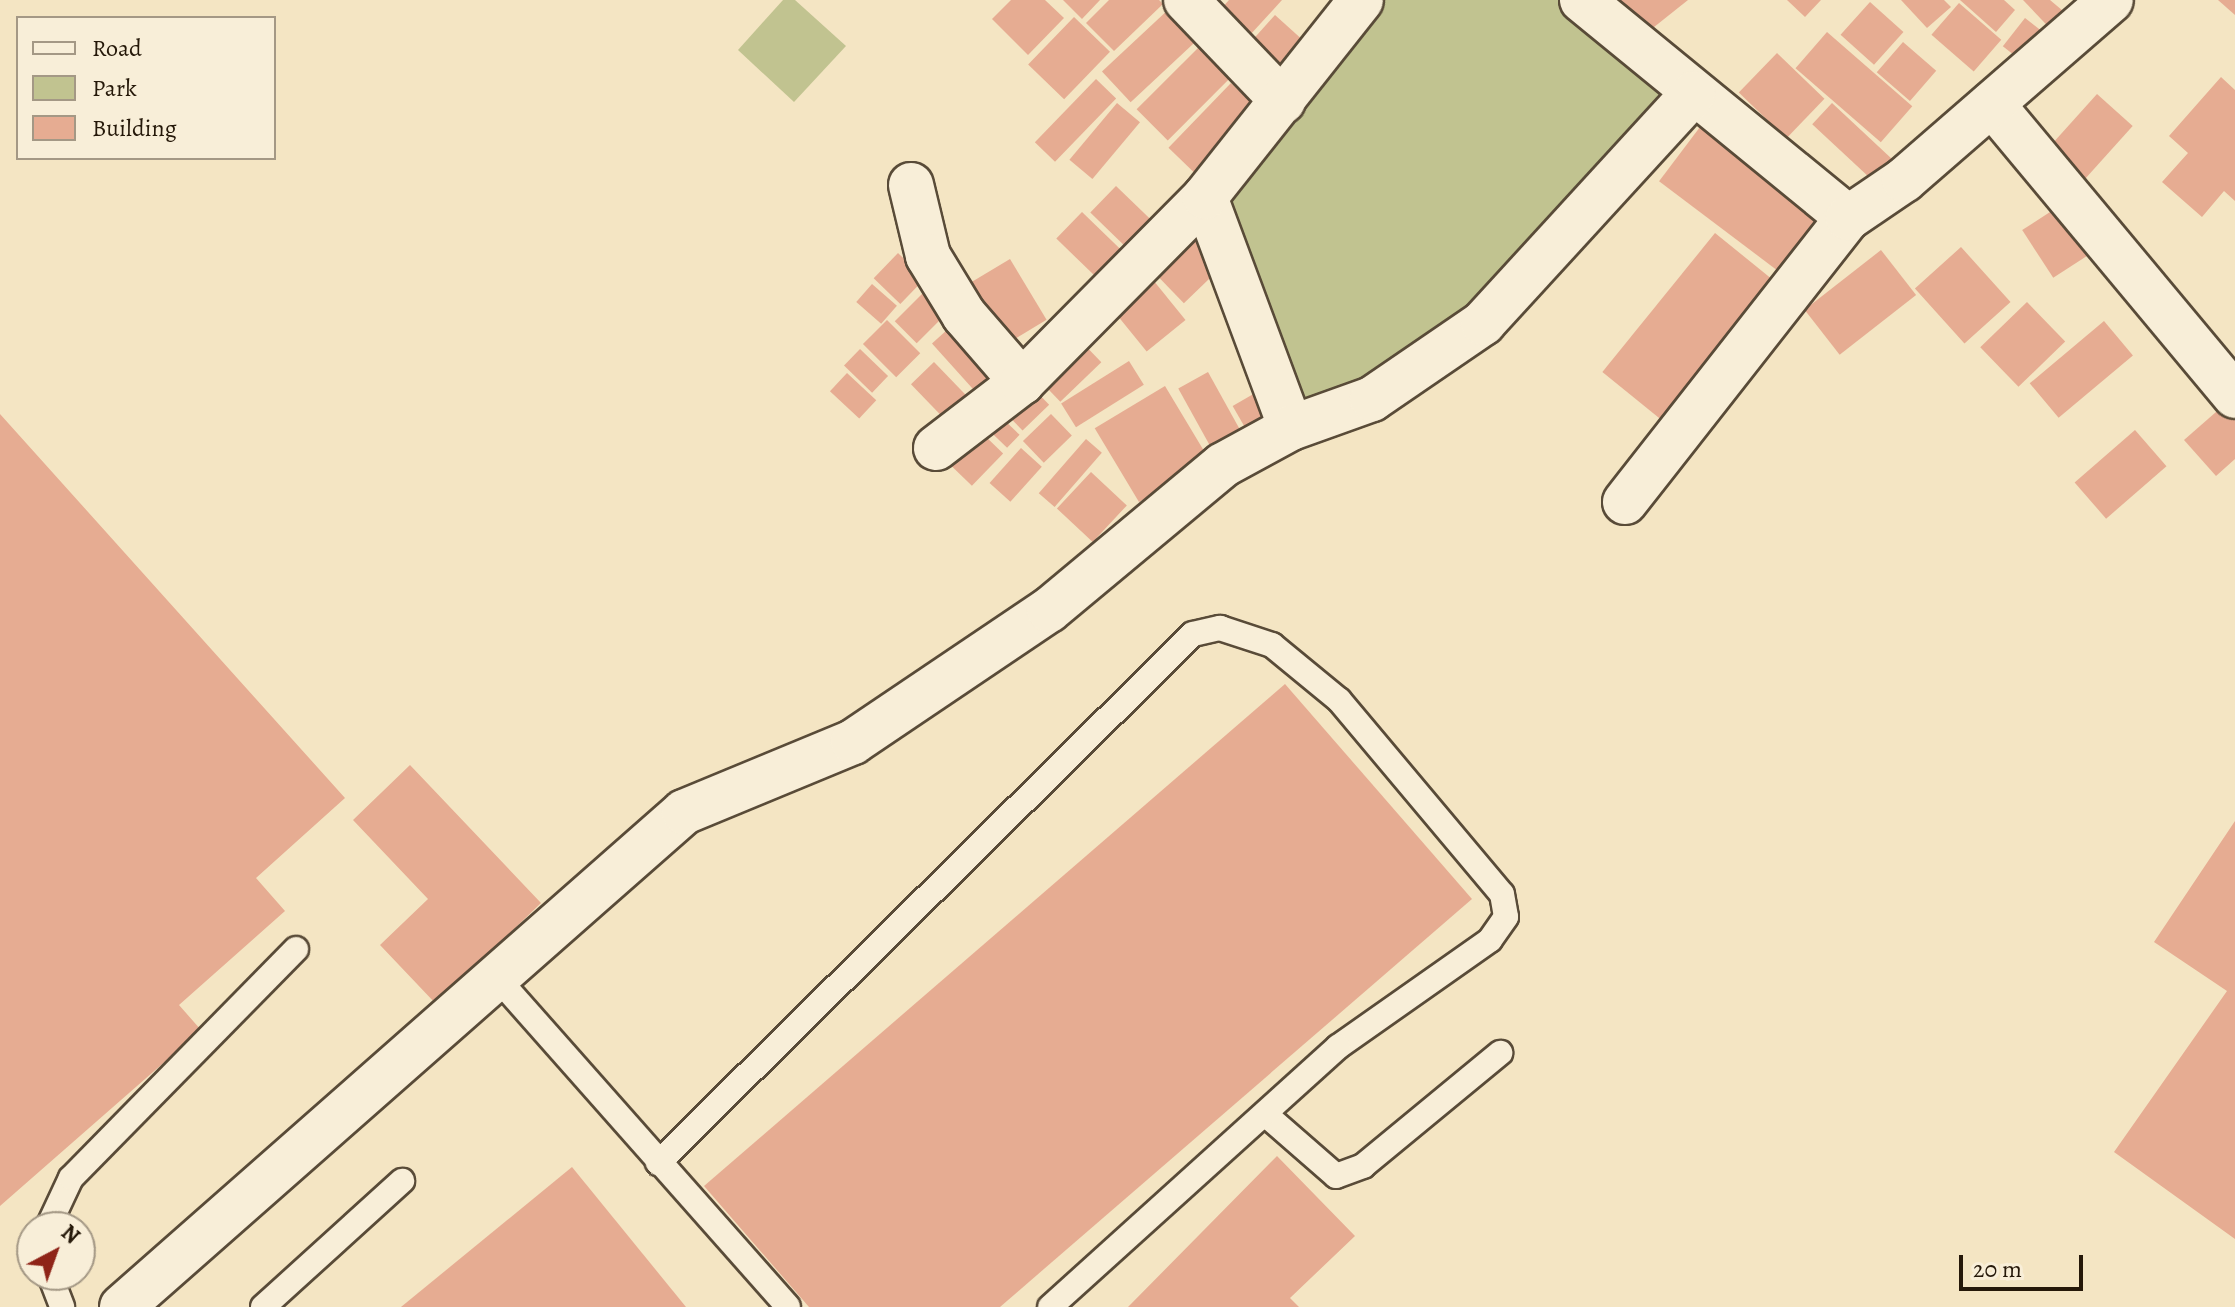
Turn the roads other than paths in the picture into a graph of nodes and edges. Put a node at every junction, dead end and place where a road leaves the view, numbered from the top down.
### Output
1 (1186, 0) edge
2 (1361, 0) edge
3 (1582, 0) edge
4 (2111, 0) edge
5 (1693, 94) junction
6 (1283, 101) junction
7 (1992, 104) junction
8 (911, 185) dead end
9 (1205, 197) junction
10 (1848, 218) junction
11 (1022, 382) junction
12 (2235, 396) edge
13 (1291, 428) junction
14 (936, 448) dead end
15 (1625, 502) dead end
16 (296, 949) dead end
17 (499, 980) junction
18 (1500, 1053) dead end
19 (1265, 1114) junction
20 (658, 1163) junction
21 (402, 1181) dead end
22 (56, 1211) edge
23 (122, 1307) edge
24 (263, 1307) edge
25 (788, 1307) edge
26 (1050, 1307) edge

1 - 6 street
2 - 6 street
3 - 5 street
4 - 7 street
5 - 10 street
5 - 13 street
6 - 9 street
7 - 10 street
7 - 12 street
8 - 11 street
9 - 11 street
9 - 13 street
10 - 15 street
11 - 14 street
13 - 17 street
16 - 22 lane
17 - 20 lane
17 - 23 street
18 - 19 lane
19 - 20 lane
19 - 26 lane
20 - 25 lane
21 - 24 lane

